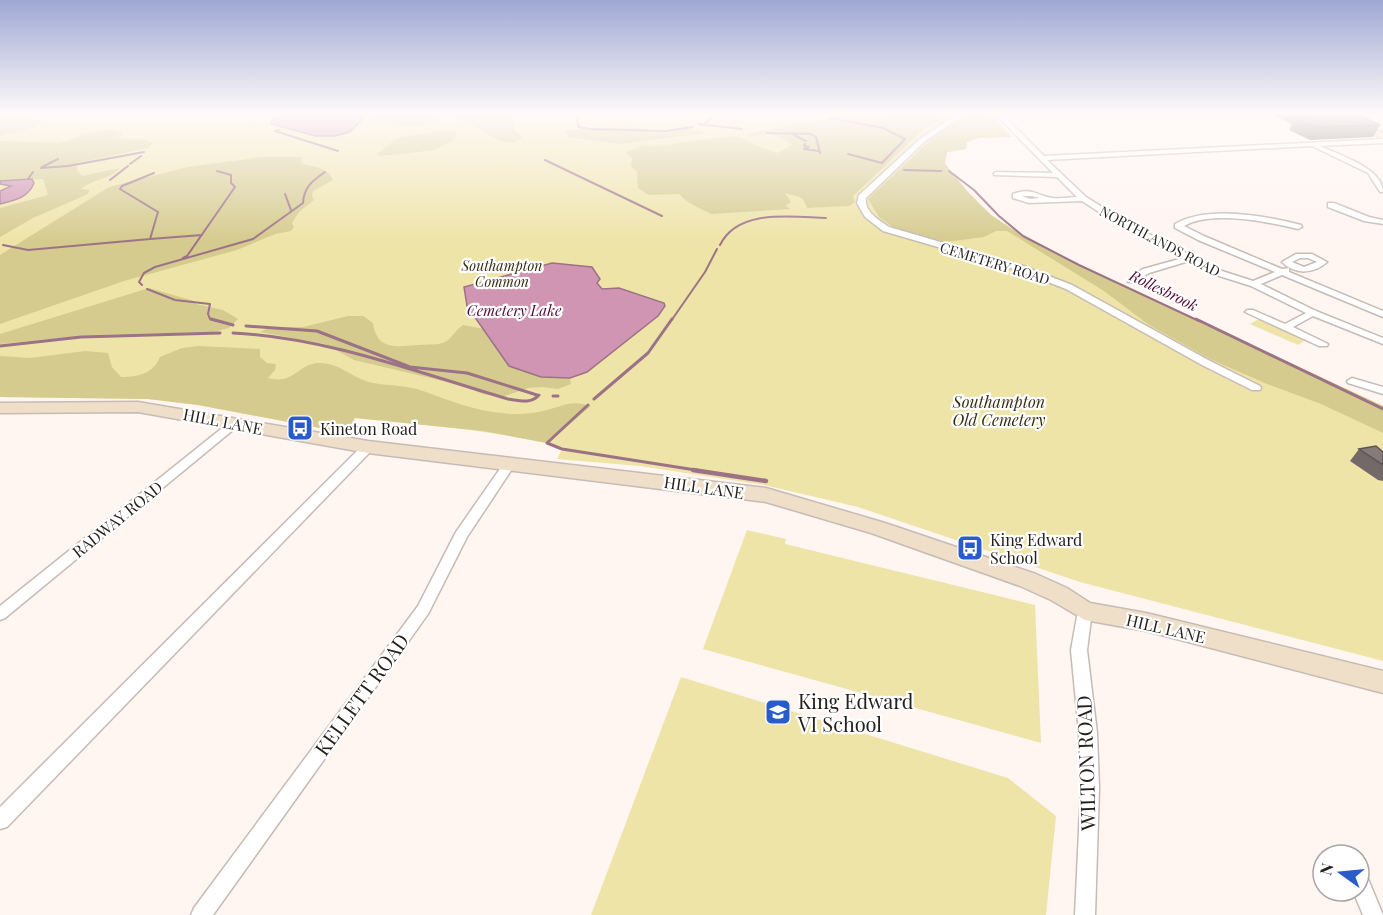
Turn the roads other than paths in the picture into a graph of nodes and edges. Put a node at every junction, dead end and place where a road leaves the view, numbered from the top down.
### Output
1 (905, 156) edge
2 (1041, 156) edge
3 (1087, 156) edge
4 (1336, 156) edge
5 (1043, 158) junction
6 (999, 172) dead end
7 (1059, 175) junction
8 (1383, 190) edge
9 (1083, 199) junction
10 (1049, 200) dead end
11 (1331, 205) dead end
12 (1383, 222) edge
13 (1298, 227) dead end
14 (1188, 258) junction
15 (1294, 267) dead end
16 (1283, 272) junction
17 (1150, 281) dead end
18 (1254, 284) junction
19 (1250, 312) dead end
20 (1313, 313) junction
21 (1383, 314) edge
22 (1286, 327) junction
23 (1383, 341) edge
24 (1323, 344) dead end
25 (1352, 381) dead end
26 (1256, 388) dead end
27 (1376, 391) edge
28 (0, 408) edge
29 (235, 423) junction
30 (368, 447) junction
31 (508, 466) junction
32 (1085, 611) junction
33 (0, 614) edge
34 (1383, 682) edge
35 (0, 820) edge
36 (201, 915) edge
37 (1085, 915) edge

1 - 26 street, CEMETERY ROAD
2 - 5 street, NORTHLANDS ROAD
3 - 5 street
4 - 8 street
5 - 7 street, NORTHLANDS ROAD
6 - 7 street
7 - 9 street, NORTHLANDS ROAD
9 - 10 street
9 - 14 street, NORTHLANDS ROAD
11 - 12 street
13 - 16 street
14 - 17 street
14 - 18 street, NORTHLANDS ROAD
15 - 16 street
16 - 18 street
16 - 21 street
18 - 20 street, NORTHLANDS ROAD
19 - 22 street
20 - 22 street
20 - 23 street, NORTHLANDS ROAD
22 - 24 street
25 - 27 street
28 - 29 street, HILL LANE
29 - 30 street, HILL LANE
29 - 33 street, RADWAY ROAD
30 - 31 street, HILL LANE
30 - 35 street
31 - 32 street, HILL LANE
31 - 36 street, KELLETT ROAD
32 - 34 street, HILL LANE
32 - 37 street, WILTON ROAD

